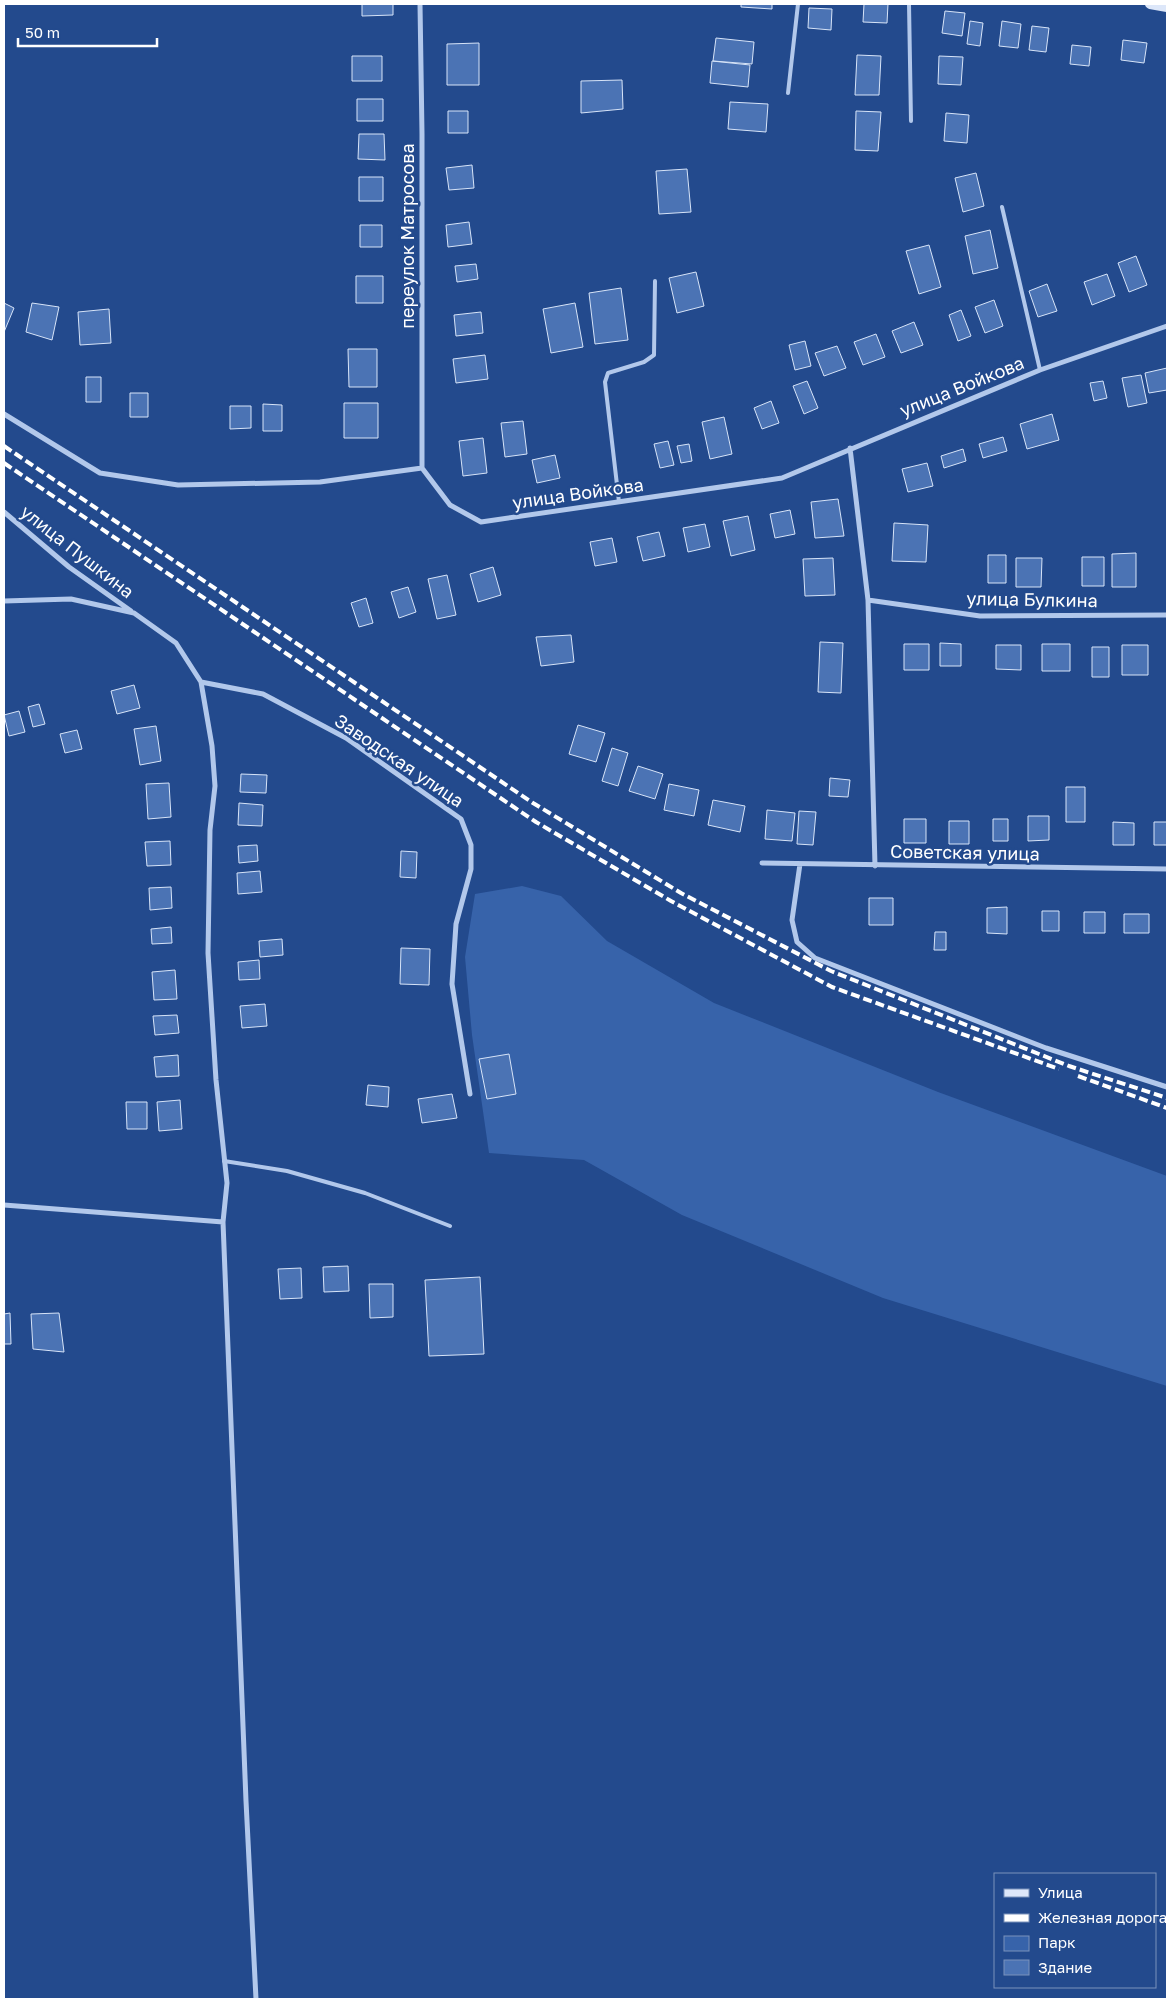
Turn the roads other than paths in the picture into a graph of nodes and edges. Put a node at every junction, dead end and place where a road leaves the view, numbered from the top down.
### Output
1 (420, 4) edge
2 (798, 4) edge
3 (909, 4) edge
4 (1150, 4) edge
5 (1167, 7) edge
6 (788, 92) dead end
7 (911, 121) dead end
8 (1002, 207) dead end
9 (655, 281) dead end
10 (1167, 326) edge
11 (1040, 370) junction
12 (4, 414) edge
13 (850, 448) junction
14 (422, 468) junction
15 (620, 502) junction
16 (4, 512) edge
17 (4, 600) edge
18 (868, 600) junction
19 (134, 613) junction
20 (1167, 615) edge
21 (201, 682) junction
22 (762, 863) dead end
23 (800, 864) junction
24 (875, 866) junction
25 (1167, 869) edge
26 (1167, 1087) edge
27 (470, 1094) dead end
28 (224, 1161) junction
29 (4, 1205) edge
30 (223, 1222) junction
31 (450, 1226) dead end
32 (256, 1999) edge

1 - 14 street, переулок Матросова
2 - 6 lane
3 - 7 lane
4 - 5 main road
8 - 11 lane
9 - 15 lane
10 - 11 street, улица Войкова
11 - 13 street, улица Войкова
12 - 14 street
13 - 15 street, улица Войкова
13 - 18 street
14 - 15 street, улица Войкова
16 - 19 street, улица Пушкина
17 - 19 street
18 - 20 street, улица Булкина
18 - 24 street
19 - 21 street
21 - 27 street, Заводская улица
21 - 28 street
22 - 23 street, Советская улица
23 - 24 street, Советская улица
23 - 26 street
24 - 25 street, Советская улица
28 - 30 street
28 - 31 lane
29 - 30 street
30 - 32 street

